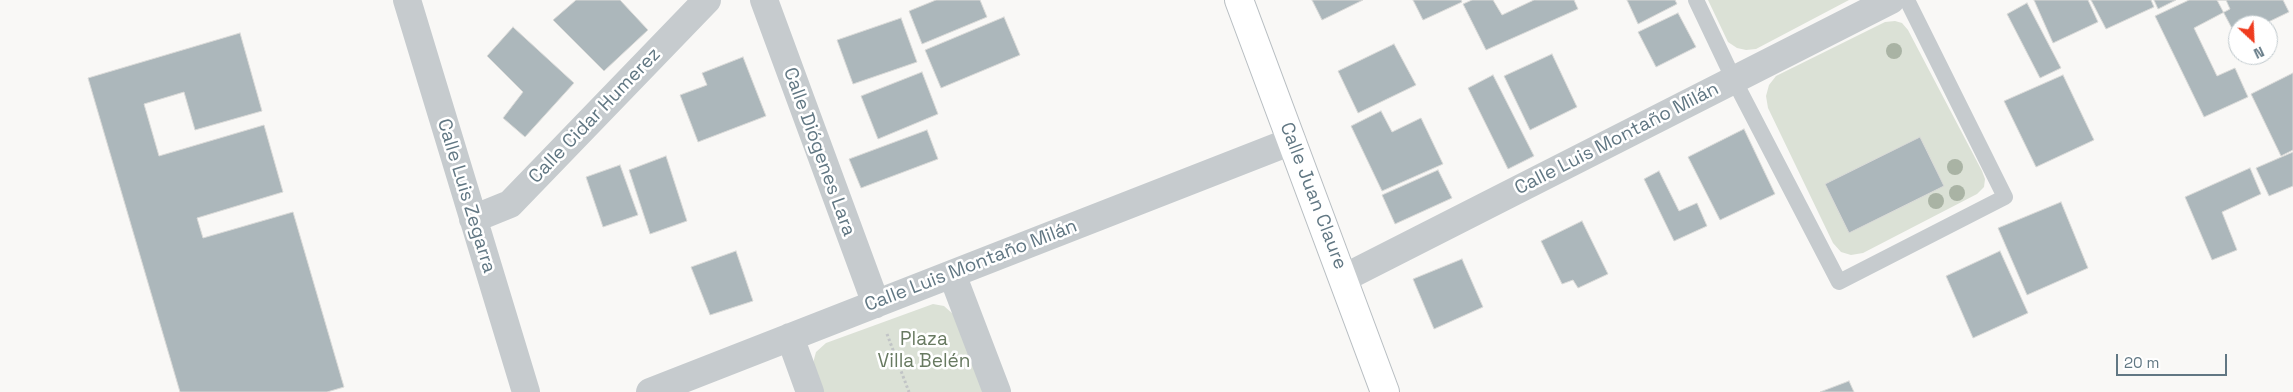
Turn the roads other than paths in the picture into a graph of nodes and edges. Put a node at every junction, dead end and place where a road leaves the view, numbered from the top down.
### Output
1 (407, 0) edge
2 (707, 0) edge
3 (764, 0) edge
4 (1240, 0) edge
5 (1696, 0) edge
6 (1891, 0) edge
7 (1907, 0) edge
8 (1734, 80) junction
9 (1292, 141) junction
10 (473, 219) junction
11 (952, 274) junction
12 (1344, 278) junction
13 (880, 316) junction
14 (790, 338) junction
15 (526, 392) edge
16 (650, 392) edge
17 (810, 392) edge
18 (997, 392) edge
19 (1385, 392) edge

1 - 10 street, Calle Luis Zegarra
2 - 10 street, Calle Cidar Humerez
3 - 13 street, Calle Diógenes Lara
4 - 9 street, Calle Juan Claure
5 - 8 lane
6 - 8 street, Calle Luis Montaño Milán
7 - 8 lane
8 - 12 street, Calle Luis Montaño Milán
9 - 11 street, Calle Luis Montaño Milán
9 - 12 street, Calle Juan Claure
10 - 15 street, Calle Luis Zegarra
11 - 13 street, Calle Luis Montaño Milán
11 - 18 street
12 - 19 street, Calle Juan Claure
13 - 14 street, Calle Luis Montaño Milán
14 - 16 street, Calle Luis Montaño Milán
14 - 17 street

